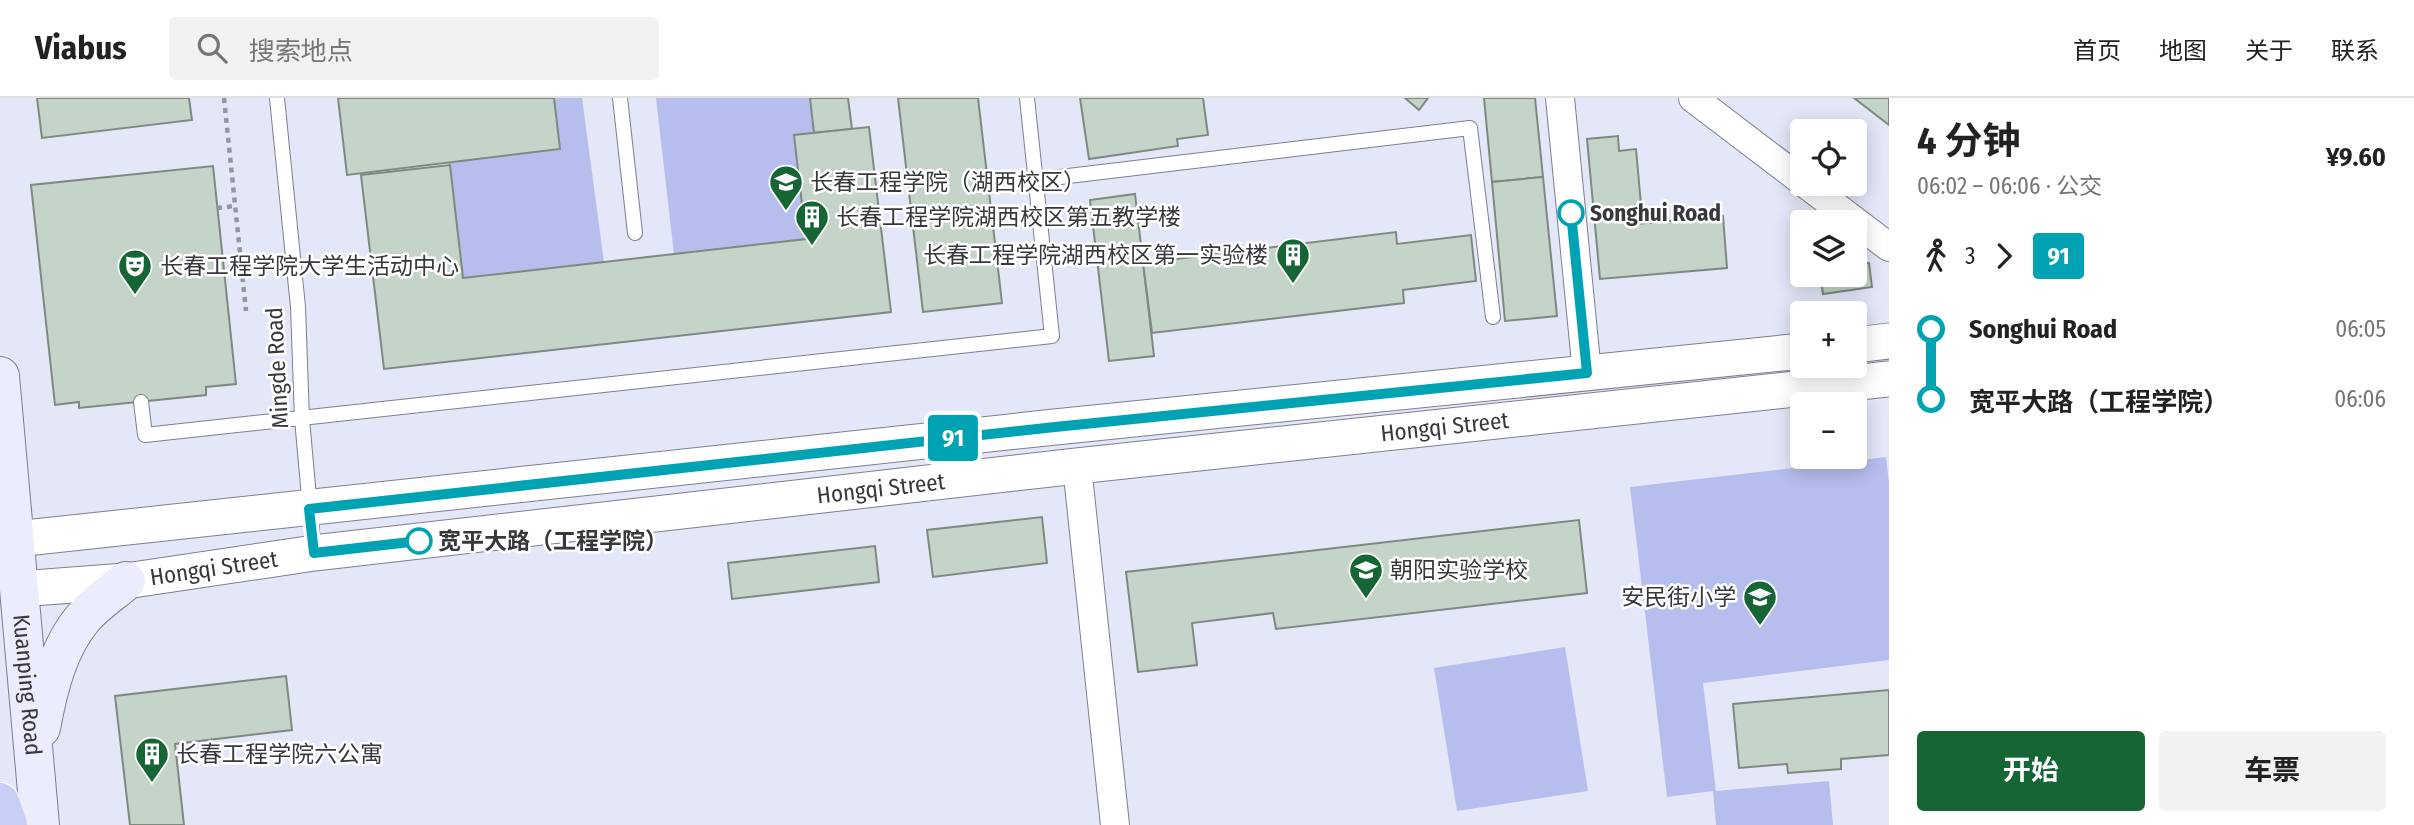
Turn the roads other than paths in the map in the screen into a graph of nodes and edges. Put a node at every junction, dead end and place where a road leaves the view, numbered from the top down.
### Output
1 (277, 98) edge
2 (620, 98) edge
3 (1027, 98) edge
4 (1560, 98) edge
5 (1693, 98) edge
6 (1790, 171) edge
7 (1035, 180) junction
8 (1822, 196) edge
9 (635, 233) dead end
10 (1889, 247) edge
11 (1493, 317) dead end
12 (1889, 341) edge
13 (1867, 344) edge
14 (1790, 352) edge
15 (1587, 373) junction
16 (0, 376) edge
17 (1889, 379) edge
18 (141, 402) dead end
19 (302, 419) junction
20 (1077, 467) junction
21 (309, 509) junction
22 (8, 539) edge
23 (314, 553) junction
24 (126, 581) junction
25 (10, 590) edge
26 (33, 768) junction
27 (0, 802) edge
28 (8, 825) edge
29 (40, 825) edge
30 (1115, 825) edge

1 - 19 lane, Mingde Road
2 - 9 lane
3 - 7 lane
4 - 15 street
5 - 6 street
7 - 11 lane
7 - 19 lane
8 - 10 street
12 - 13 street
14 - 15 street, Hongqi Street
15 - 21 street, Hongqi Street
16 - 22 main road, Kuanping Road
17 - 20 street, Hongqi Street
18 - 19 lane
19 - 21 lane, Mingde Road
20 - 23 street, Hongqi Street
20 - 30 street
21 - 22 street, Hongqi Street
21 - 23 lane, Mingde Road
22 - 25 main road, Kuanping Road
23 - 24 street, Hongqi Street
24 - 25 street, Hongqi Street
24 - 26 main road
25 - 26 main road, Kuanping Road
26 - 29 main road, Kuanping Road
27 - 28 highway

